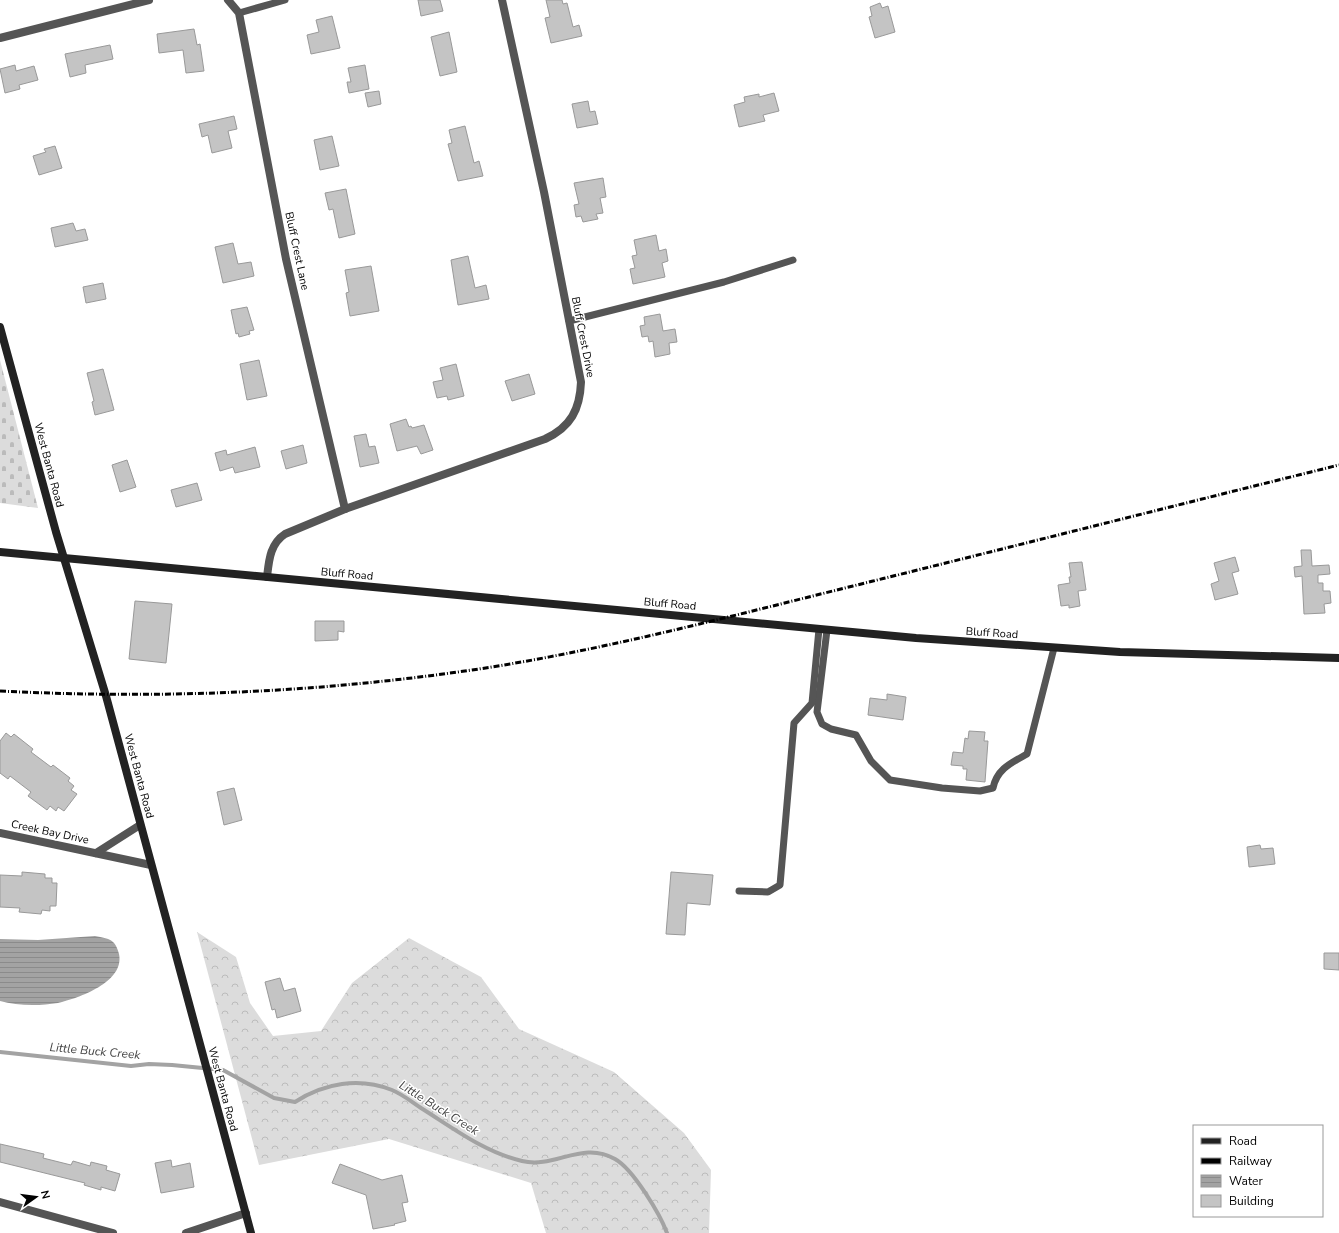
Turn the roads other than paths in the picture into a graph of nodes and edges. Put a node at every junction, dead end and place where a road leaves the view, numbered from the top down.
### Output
1 (149, 0) edge
2 (228, 0) edge
3 (285, 0) edge
4 (502, 0) edge
5 (239, 13) junction
6 (0, 38) edge
7 (793, 260) dead end
8 (569, 321) junction
9 (0, 327) edge
10 (345, 509) junction
11 (0, 552) edge
12 (64, 558) junction
13 (267, 577) junction
14 (823, 630) junction
15 (1054, 648) junction
16 (1339, 658) edge
17 (140, 825) junction
18 (0, 833) edge
19 (96, 853) junction
20 (151, 865) junction
21 (739, 891) dead end
22 (0, 1202) edge
23 (246, 1213) junction
24 (82, 1224) junction
25 (80, 1233) edge
26 (112, 1233) edge
27 (186, 1233) edge
28 (251, 1233) edge

1 - 6 street
2 - 5 street, Bluff Crest Lane
3 - 5 lane
4 - 8 street, Bluff Crest Drive
5 - 10 street, Bluff Crest Lane
7 - 8 lane
8 - 10 street, Bluff Crest Drive
9 - 12 main road, West Banta Road
10 - 13 street, Bluff Crest Drive
11 - 12 main road, Bluff Road
12 - 13 main road, Bluff Road
12 - 17 main road, West Banta Road
13 - 14 main road, Bluff Road
14 - 15 main road, Bluff Road
14 - 15 lane
14 - 21 lane
15 - 16 main road, Bluff Road
17 - 19 street, Creek Bay Drive
17 - 20 main road, West Banta Road
18 - 19 street, Creek Bay Drive
19 - 20 street, Creek Bay Drive
20 - 23 main road, West Banta Road
22 - 24 street
23 - 27 street
23 - 28 main road, West Banta Road
24 - 25 street
24 - 26 street

